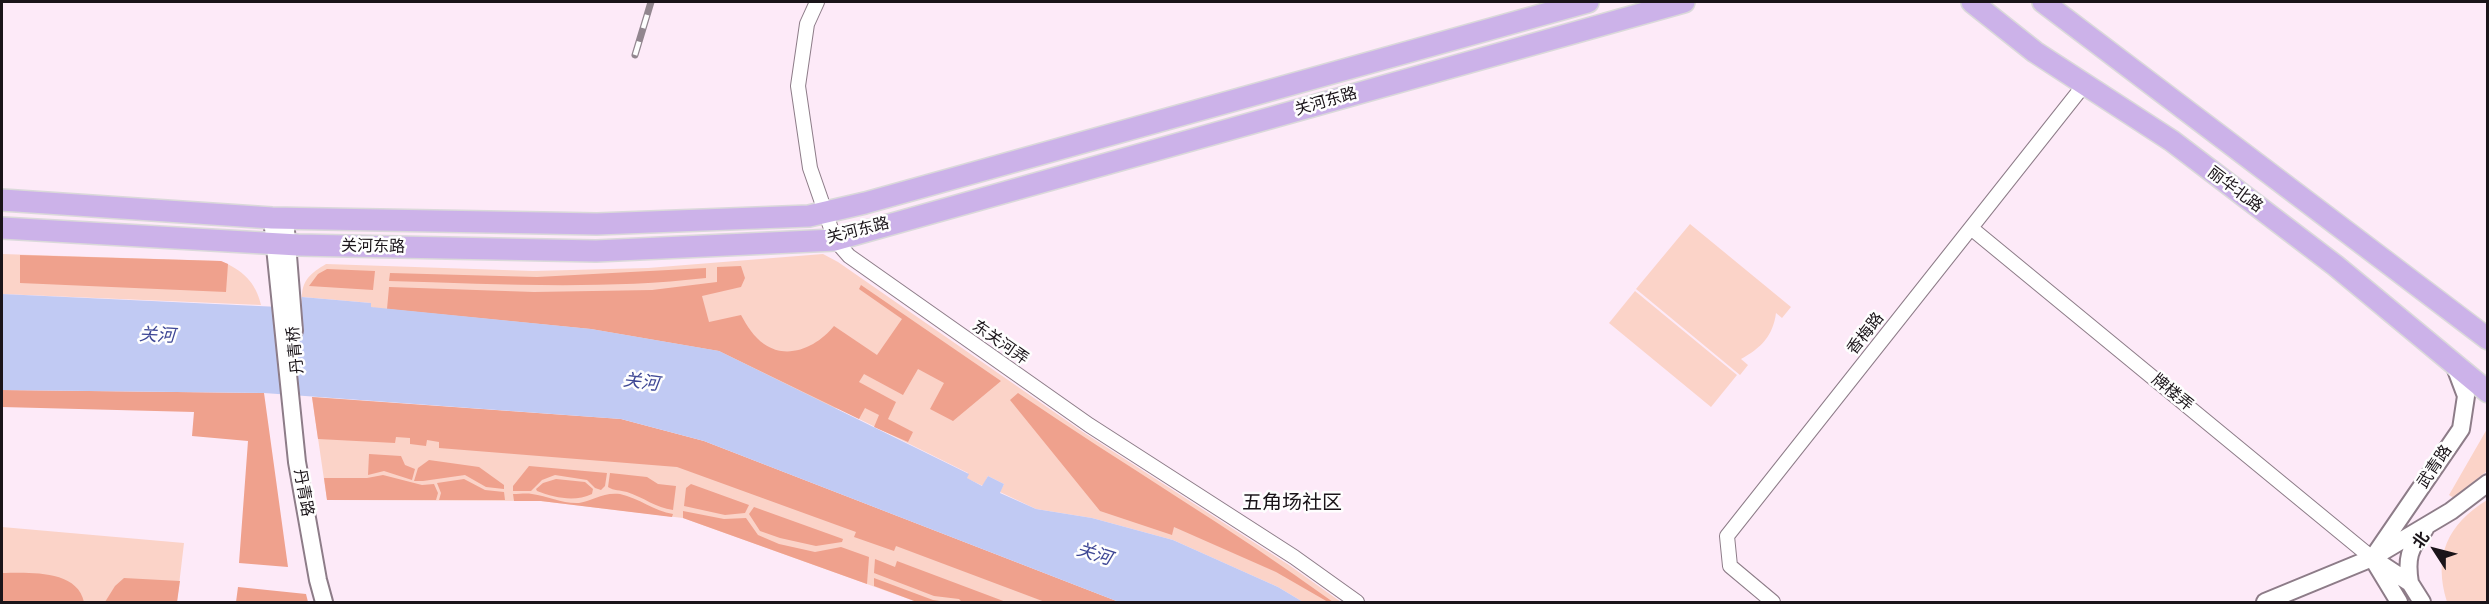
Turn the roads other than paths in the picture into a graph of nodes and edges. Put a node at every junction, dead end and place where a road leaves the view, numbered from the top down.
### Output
1 (817, 2) edge
2 (1588, 2) edge
3 (1684, 2) edge
4 (1972, 2) edge
5 (2043, 2) edge
6 (2084, 85) junction
7 (2, 200) edge
8 (826, 212) junction
9 (279, 218) junction
10 (2, 228) edge
11 (1971, 228) junction
12 (835, 240) junction
13 (281, 244) junction
14 (2487, 339) edge
15 (2455, 367) junction
16 (2487, 392) edge
17 (297, 408) joint
18 (2487, 483) edge
19 (2432, 522) junction
20 (2372, 558) junction
21 (2410, 583) junction
22 (324, 603) edge
23 (1357, 603) edge
24 (1773, 603) edge
25 (2265, 603) edge
26 (2399, 603) edge
27 (2422, 603) edge

1 - 8 street, 东关河弄
2 - 8 main road, 关河东路
3 - 12 main road, 关河东路
4 - 6 main road, 丽华北路
5 - 14 main road, 丽华北路
6 - 11 street, 香梅路
6 - 15 main road, 丽华北路
7 - 9 main road, 关河东路
8 - 9 main road, 关河东路
8 - 12 street, 东关河弄
9 - 13 street
10 - 13 main road, 关河东路
11 - 20 street, 牌楼弄
11 - 24 street, 香梅路
12 - 13 main road, 关河东路
12 - 23 street, 东关河弄
13 - 17 street, 丹青桥
15 - 16 main road, 丽华北路
15 - 20 street, 武青路
17 - 22 street, 丹青路
18 - 19 street
19 - 20 street
19 - 21 street
20 - 21 street, 牌楼弄
20 - 25 street
20 - 26 street, 牌楼弄
21 - 27 street, 牌楼弄

